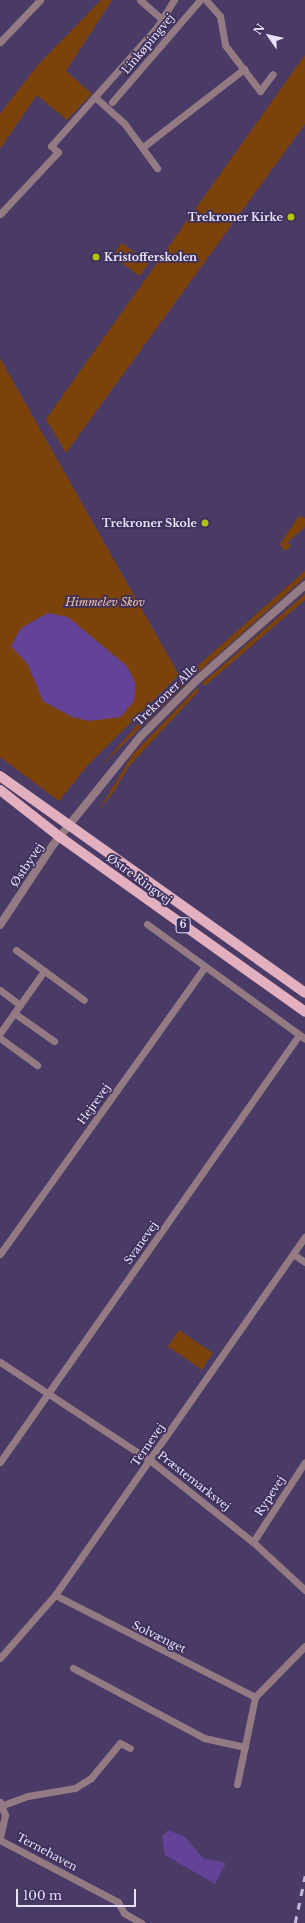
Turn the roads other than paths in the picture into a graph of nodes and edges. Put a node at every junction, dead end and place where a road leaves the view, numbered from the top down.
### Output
1 (40, 0) edge
2 (140, 0) edge
3 (174, 0) edge
4 (200, 0) edge
5 (210, 1) edge
6 (162, 19) junction
7 (0, 42) edge
8 (244, 69) junction
9 (273, 74) dead end
10 (96, 98) junction
11 (112, 102) dead end
12 (143, 148) junction
13 (157, 168) dead end
14 (0, 214) edge
15 (305, 585) edge
16 (0, 776) edge
17 (0, 790) edge
18 (70, 824) junction
19 (60, 837) junction
20 (147, 924) dead end
21 (0, 925) edge
22 (16, 950) dead end
23 (205, 968) junction
24 (44, 971) junction
25 (0, 990) edge
26 (305, 994) edge
27 (84, 1000) dead end
28 (20, 1005) junction
29 (305, 1012) edge
30 (14, 1013) junction
31 (0, 1033) edge
32 (302, 1037) edge
33 (0, 1038) edge
34 (54, 1041) dead end
35 (37, 1065) dead end
36 (305, 1236) edge
37 (0, 1254) edge
38 (293, 1254) junction
39 (305, 1262) edge
40 (0, 1362) edge
41 (49, 1393) junction
42 (151, 1461) junction
43 (0, 1462) edge
44 (305, 1462) edge
45 (253, 1542) junction
46 (305, 1590) edge
47 (55, 1595) junction
48 (305, 1646) edge
49 (0, 1658) edge
50 (73, 1668) dead end
51 (255, 1696) junction
52 (245, 1747) junction
53 (130, 1748) dead end
54 (237, 1784) dead end
55 (2, 1804) edge
56 (0, 1837) edge
57 (0, 1840) edge
58 (141, 1923) edge

1 - 7 street
2 - 6 street, Linkøpingvej
3 - 6 street, Linkøpingvej
4 - 11 street, Linkøpingvej
5 - 8 street
6 - 10 street, Linkøpingvej
8 - 9 street
8 - 12 street
10 - 12 street
10 - 14 street, Linkøpingvej
12 - 13 street
15 - 18 street, Trekroner Alle
16 - 18 main road, Østre Ringvej / 6
17 - 19 main road, Østre Ringvej / 6
18 - 19 street, Trekroner Alle
18 - 26 main road, Østre Ringvej / 6
19 - 21 street, Østbyvej
19 - 29 main road, Østre Ringvej / 6
20 - 23 street
22 - 24 street
23 - 32 street
23 - 37 street, Hejrevej
24 - 27 street
24 - 28 street
25 - 28 street
28 - 30 street
30 - 31 street
30 - 34 street
32 - 41 street, Svanevej
33 - 35 street
36 - 38 street, Ternevej
38 - 39 street
38 - 42 street, Ternevej
40 - 41 street, Præstemarksvej
41 - 42 street, Præstemarksvej
41 - 43 street, Svanevej
42 - 45 street, Præstemarksvej
42 - 47 street, Ternevej
44 - 45 street, Rypevej
45 - 46 street, Præstemarksvej
47 - 49 street, Ternevej
47 - 51 street, Solvænget
48 - 51 street
50 - 52 street
51 - 52 street
52 - 54 street
53 - 55 street, Ternehaven
55 - 56 street, Ternehaven
57 - 58 street, Ternehaven

